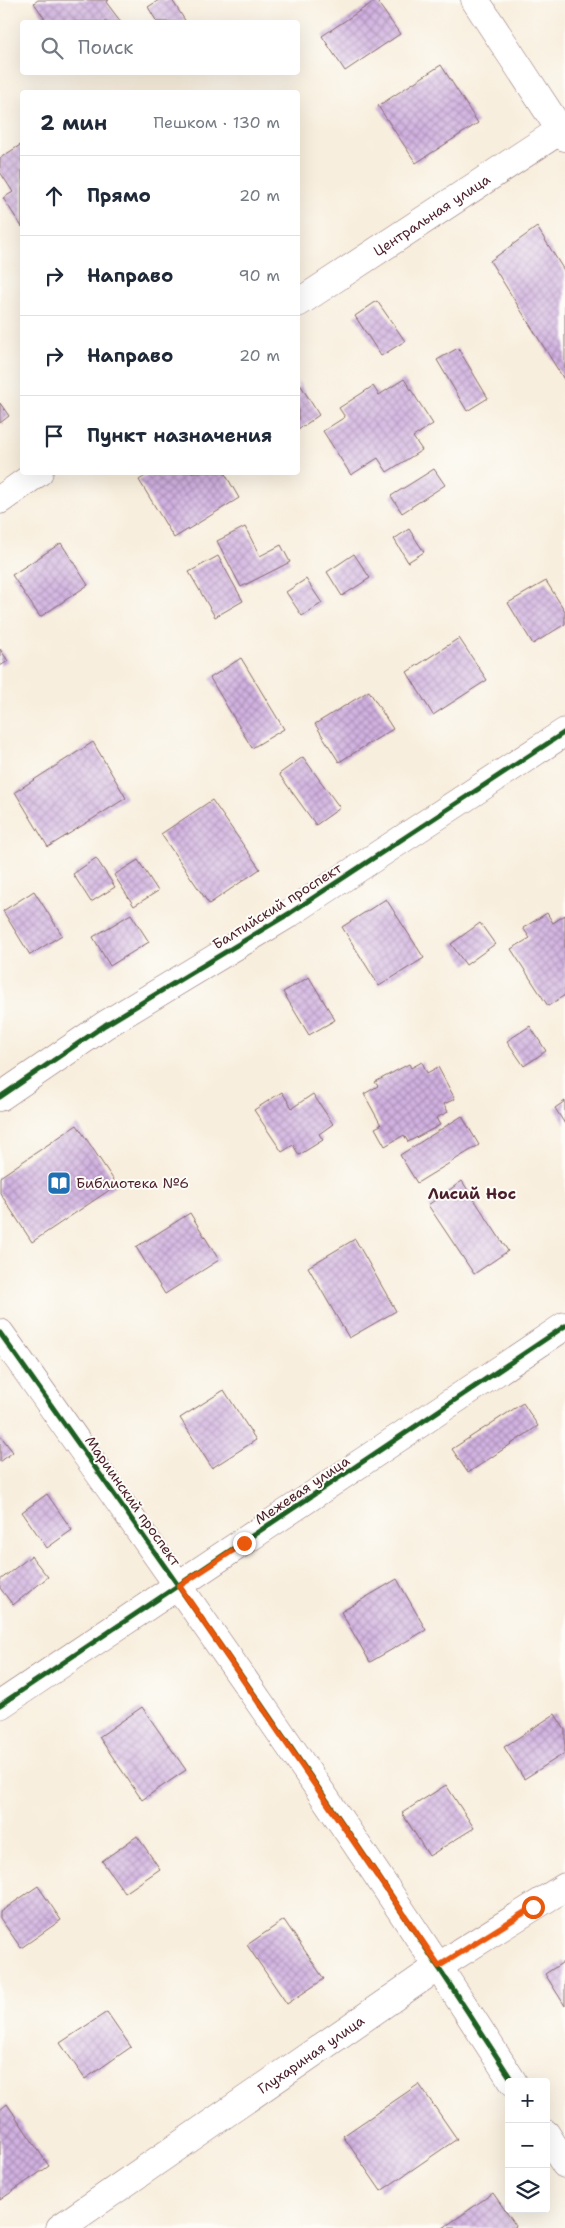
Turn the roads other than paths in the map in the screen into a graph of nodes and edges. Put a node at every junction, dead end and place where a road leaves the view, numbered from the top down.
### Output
1 (476, 0) edge
2 (563, 131) edge
3 (300, 302) edge
4 (35, 475) edge
5 (0, 500) edge
6 (565, 732) edge
7 (0, 1097) edge
8 (565, 1326) edge
9 (0, 1333) edge
10 (179, 1586) junction
11 (0, 1705) edge
12 (565, 1887) edge
13 (439, 1966) junction
14 (510, 2078) edge
15 (550, 2140) edge
16 (565, 2164) edge
17 (60, 2228) edge

1 - 2 street
2 - 3 street, Центральная улица
4 - 5 street
6 - 7 street, Балтийский проспект
8 - 10 street, Межевая улица
9 - 10 street, Мариинский проспект
10 - 11 street, Межевая улица
10 - 13 street, Мариинский проспект
12 - 13 street, Глухариная улица
13 - 14 street, Мариинский проспект
13 - 17 street, Глухариная улица
15 - 16 street

